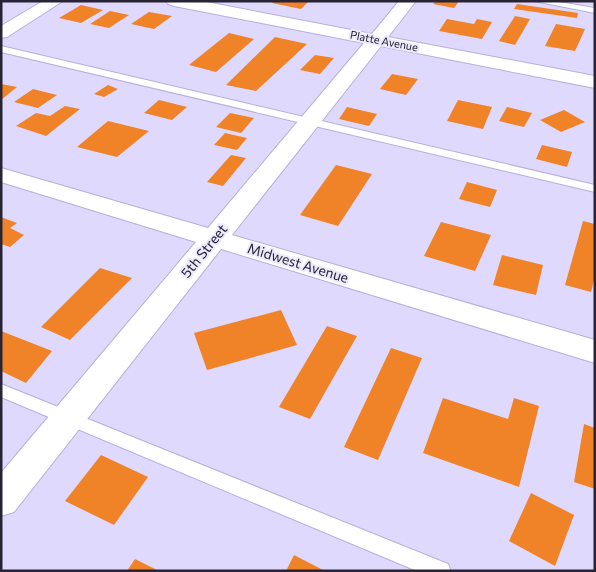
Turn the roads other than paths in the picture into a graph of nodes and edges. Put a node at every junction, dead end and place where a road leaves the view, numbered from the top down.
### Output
1 (55, 1) edge
2 (174, 1) edge
3 (408, 1) edge
4 (538, 1) edge
5 (595, 11) edge
6 (1, 33) edge
7 (376, 40) junction
8 (1, 49) edge
9 (595, 82) edge
10 (310, 122) junction
11 (1, 175) edge
12 (595, 189) edge
13 (214, 238) junction
14 (595, 352) edge
15 (1, 390) edge
16 (68, 418) junction
17 (1, 500) edge
18 (441, 571) edge

1 - 6 street
2 - 7 street, Platte Avenue
3 - 7 street, 5th Street
4 - 5 lane
7 - 9 street, Platte Avenue
7 - 10 street, 5th Street
8 - 10 lane
10 - 12 lane
10 - 13 street, 5th Street
11 - 13 street, Midwest Avenue
13 - 14 street, Midwest Avenue
13 - 16 street, 5th Street
15 - 16 lane
16 - 17 street, 5th Street
16 - 18 lane

